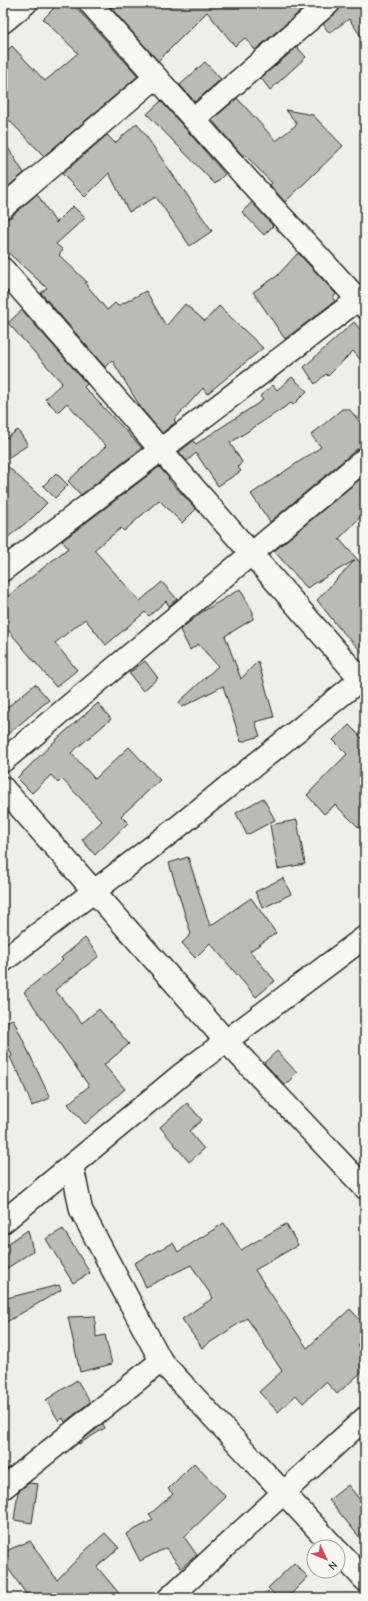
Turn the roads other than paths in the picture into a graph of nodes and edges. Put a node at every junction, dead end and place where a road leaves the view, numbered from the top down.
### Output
1 (26, 3) edge
2 (90, 3) edge
3 (329, 3) edge
4 (3, 22) edge
5 (156, 77) junction
6 (194, 119) junction
7 (3, 207) edge
8 (3, 269) edge
9 (363, 300) edge
10 (160, 449) junction
11 (365, 459) edge
12 (252, 554) junction
13 (3, 570) edge
14 (364, 680) edge
15 (3, 761) edge
16 (3, 788) edge
17 (94, 891) junction
18 (365, 937) edge
19 (3, 961) edge
20 (226, 1041) junction
21 (72, 1164) junction
22 (365, 1188) edge
23 (3, 1222) edge
24 (161, 1361) junction
25 (365, 1418) edge
26 (3, 1488) edge
27 (283, 1493) junction
28 (326, 1539) edge
29 (346, 1560) edge
30 (365, 1580) edge
31 (168, 1598) edge

1 - 4 street
2 - 5 street
3 - 6 street
5 - 6 street
5 - 7 street
6 - 9 street
8 - 10 street
9 - 10 street
10 - 12 street
10 - 13 street
11 - 12 street
12 - 14 street
12 - 15 street
14 - 17 street
16 - 17 street
17 - 19 street
17 - 20 street
18 - 20 street
20 - 21 street
20 - 22 street
21 - 23 street
21 - 24 street
24 - 26 street
24 - 27 street
25 - 27 street
27 - 28 street
27 - 31 street
29 - 30 street

